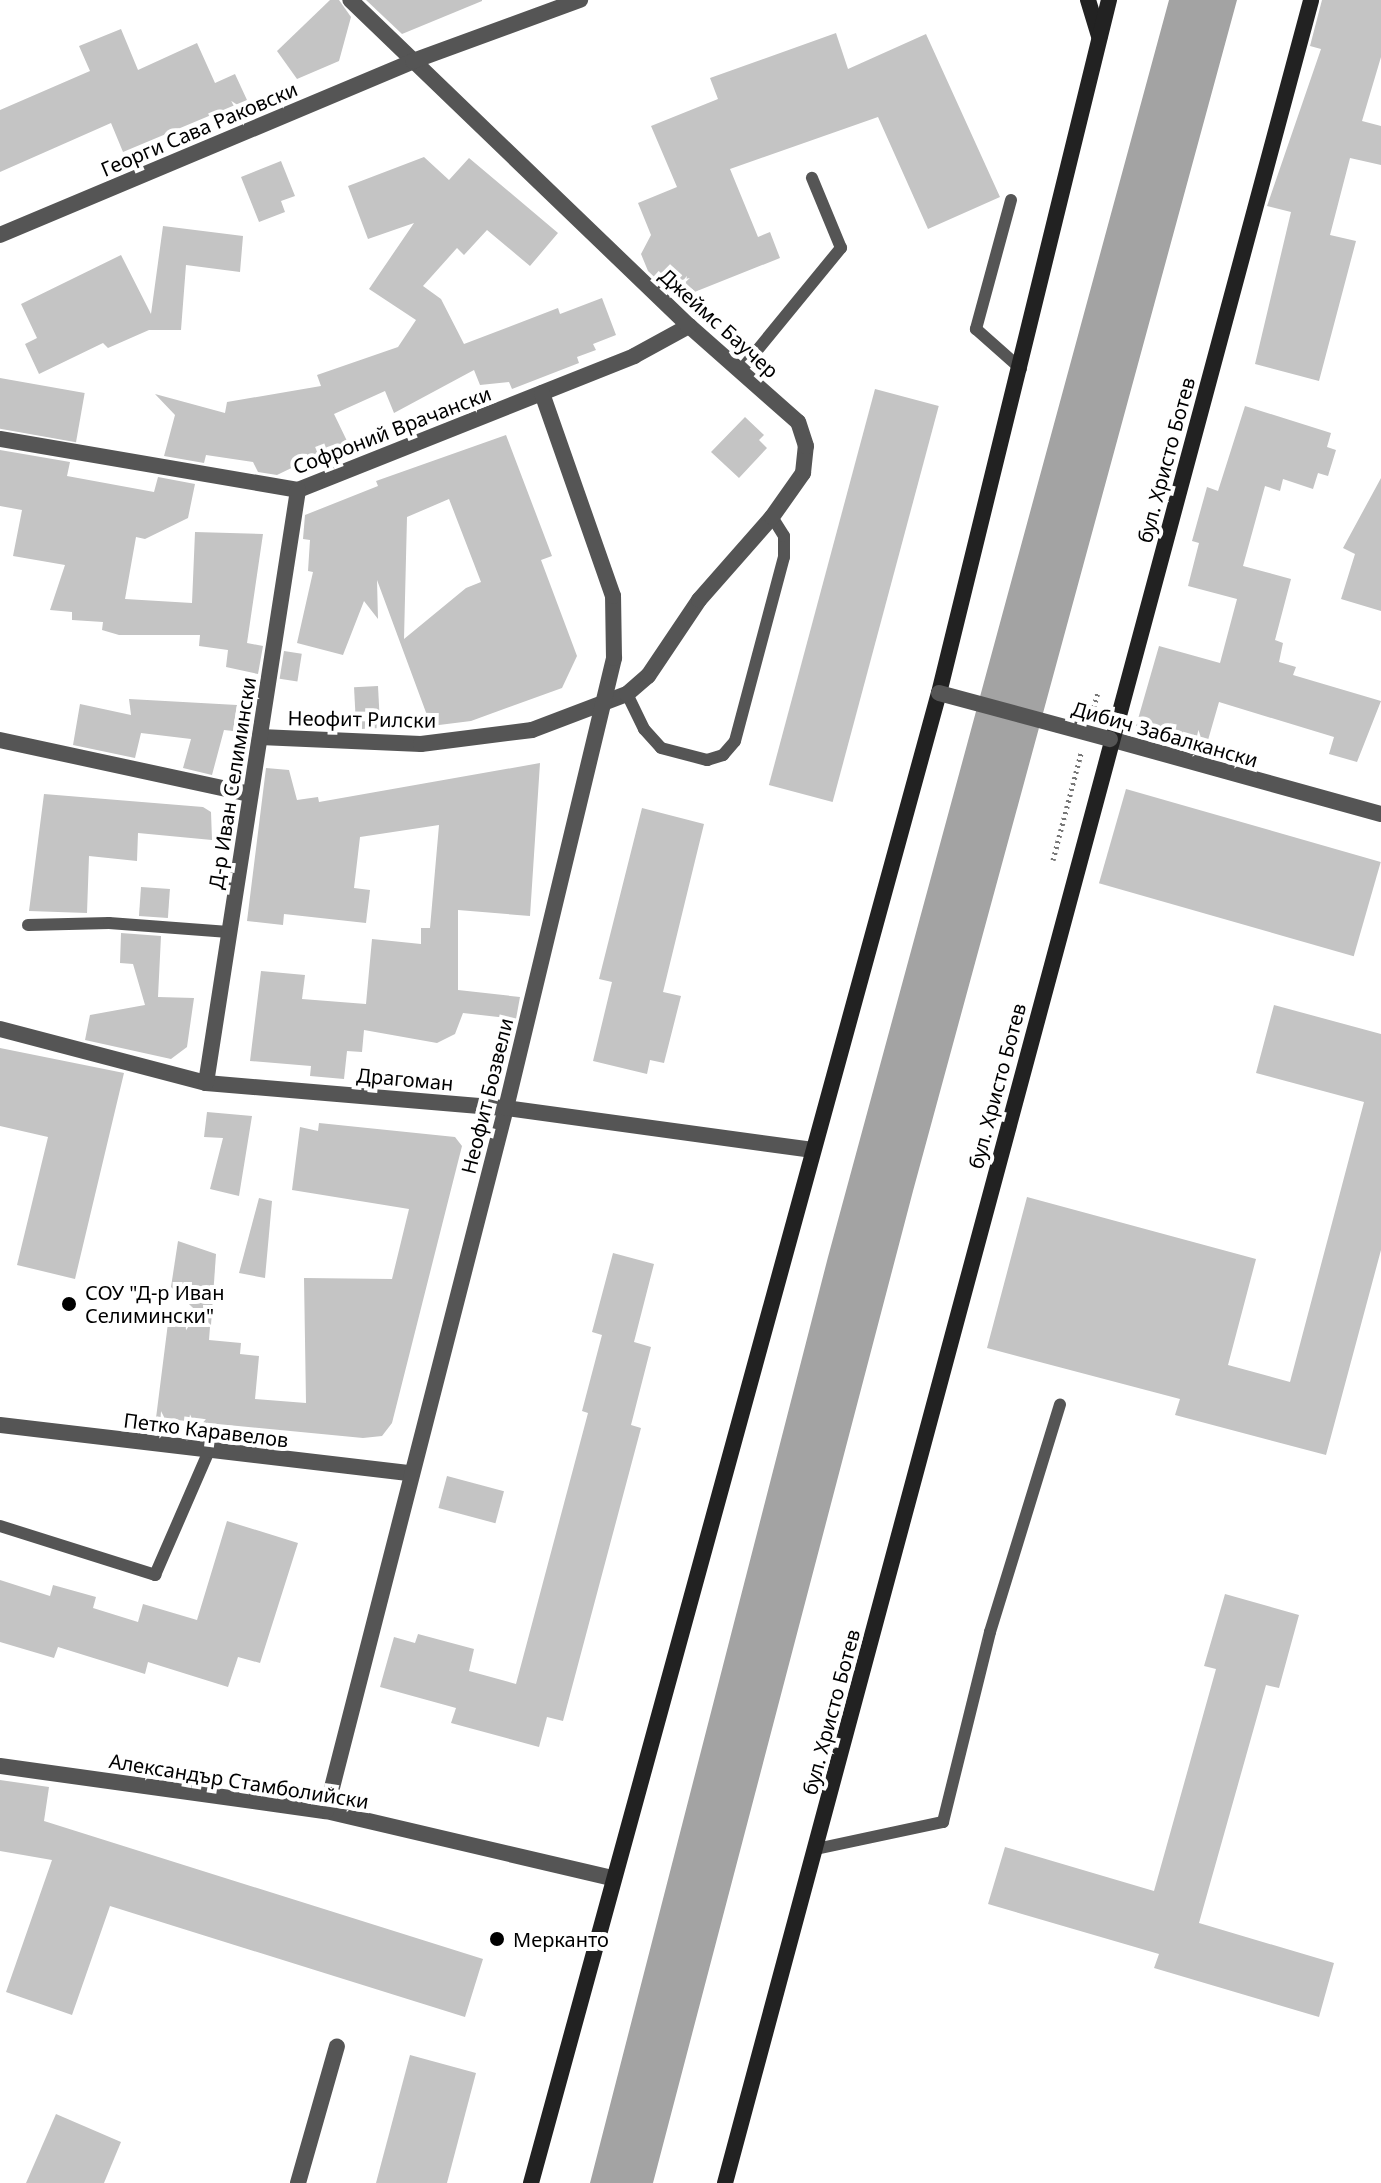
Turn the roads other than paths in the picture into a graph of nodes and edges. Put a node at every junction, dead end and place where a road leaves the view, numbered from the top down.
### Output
1 (350, 0) edge
2 (580, 0) edge
3 (1088, 0) edge
4 (1109, 0) edge
5 (1311, 0) edge
6 (1099, 37) junction
7 (413, 61) junction
8 (812, 178) dead end
9 (1011, 200) dead end
10 (0, 235) edge
11 (689, 326) junction
12 (1021, 369) junction
13 (741, 370) junction
14 (542, 393) junction
15 (0, 439) edge
16 (298, 490) junction
17 (772, 517) junction
18 (939, 693) junction
19 (627, 694) junction
20 (602, 706) junction
21 (260, 737) junction
22 (1110, 739) junction
23 (0, 740) edge
24 (249, 794) junction
25 (1381, 814) edge
26 (28, 925) dead end
27 (229, 932) junction
28 (0, 1029) edge
29 (206, 1083) junction
30 (506, 1108) junction
31 (811, 1150) junction
32 (1060, 1405) dead end
33 (0, 1425) edge
34 (209, 1451) junction
35 (408, 1473) junction
36 (0, 1526) edge
37 (0, 1766) edge
38 (326, 1811) junction
39 (816, 1849) junction
40 (611, 1878) junction
41 (337, 2046) dead end
42 (298, 2183) edge
43 (531, 2183) edge
44 (725, 2183) edge

1 - 7 street, Джеймс Баучер
2 - 7 street, Георги Сава Раковски
3 - 6 main road
4 - 6 main road
5 - 22 main road, бул. Христо Ботев
6 - 12 main road
7 - 10 street, Георги Сава Раковски
7 - 11 street, Джеймс Баучер
8 - 13 lane
9 - 12 lane
11 - 13 street, Джеймс Баучер
11 - 14 street, Софроний Врачански
12 - 18 main road
13 - 17 street, Джеймс Баучер
14 - 16 street, Софроний Врачански
14 - 20 street, Неофит Бозвели
15 - 16 street, Софроний Врачански
16 - 21 street, Д-р Иван Селимински
17 - 19 street, Джеймс Баучер
17 - 19 lane
18 - 22 street, Дибич Забалкански, bridge
18 - 31 main road
19 - 20 street, Джеймс Баучер
20 - 21 street, Неофит Рилски
20 - 30 street, Неофит Бозвели
21 - 24 street, Д-р Иван Селимински
22 - 25 street, Дибич Забалкански
22 - 39 main road, бул. Христо Ботев
23 - 24 street
24 - 27 street, Д-р Иван Селимински
26 - 27 lane
27 - 29 street, Д-р Иван Селимински
28 - 29 street, Драгоман
29 - 30 street, Драгоман
30 - 31 street, Драгоман
30 - 35 street, Неофит Бозвели
31 - 40 main road
32 - 39 lane
33 - 34 street, Петко Каравелов
34 - 35 street, Петко Каравелов
34 - 36 lane
35 - 38 street, Неофит Бозвели
37 - 38 street, Александър Стамболийски
38 - 40 street, Александър Стамболийски
39 - 44 main road, бул. Христо Ботев
40 - 43 main road
41 - 42 street

